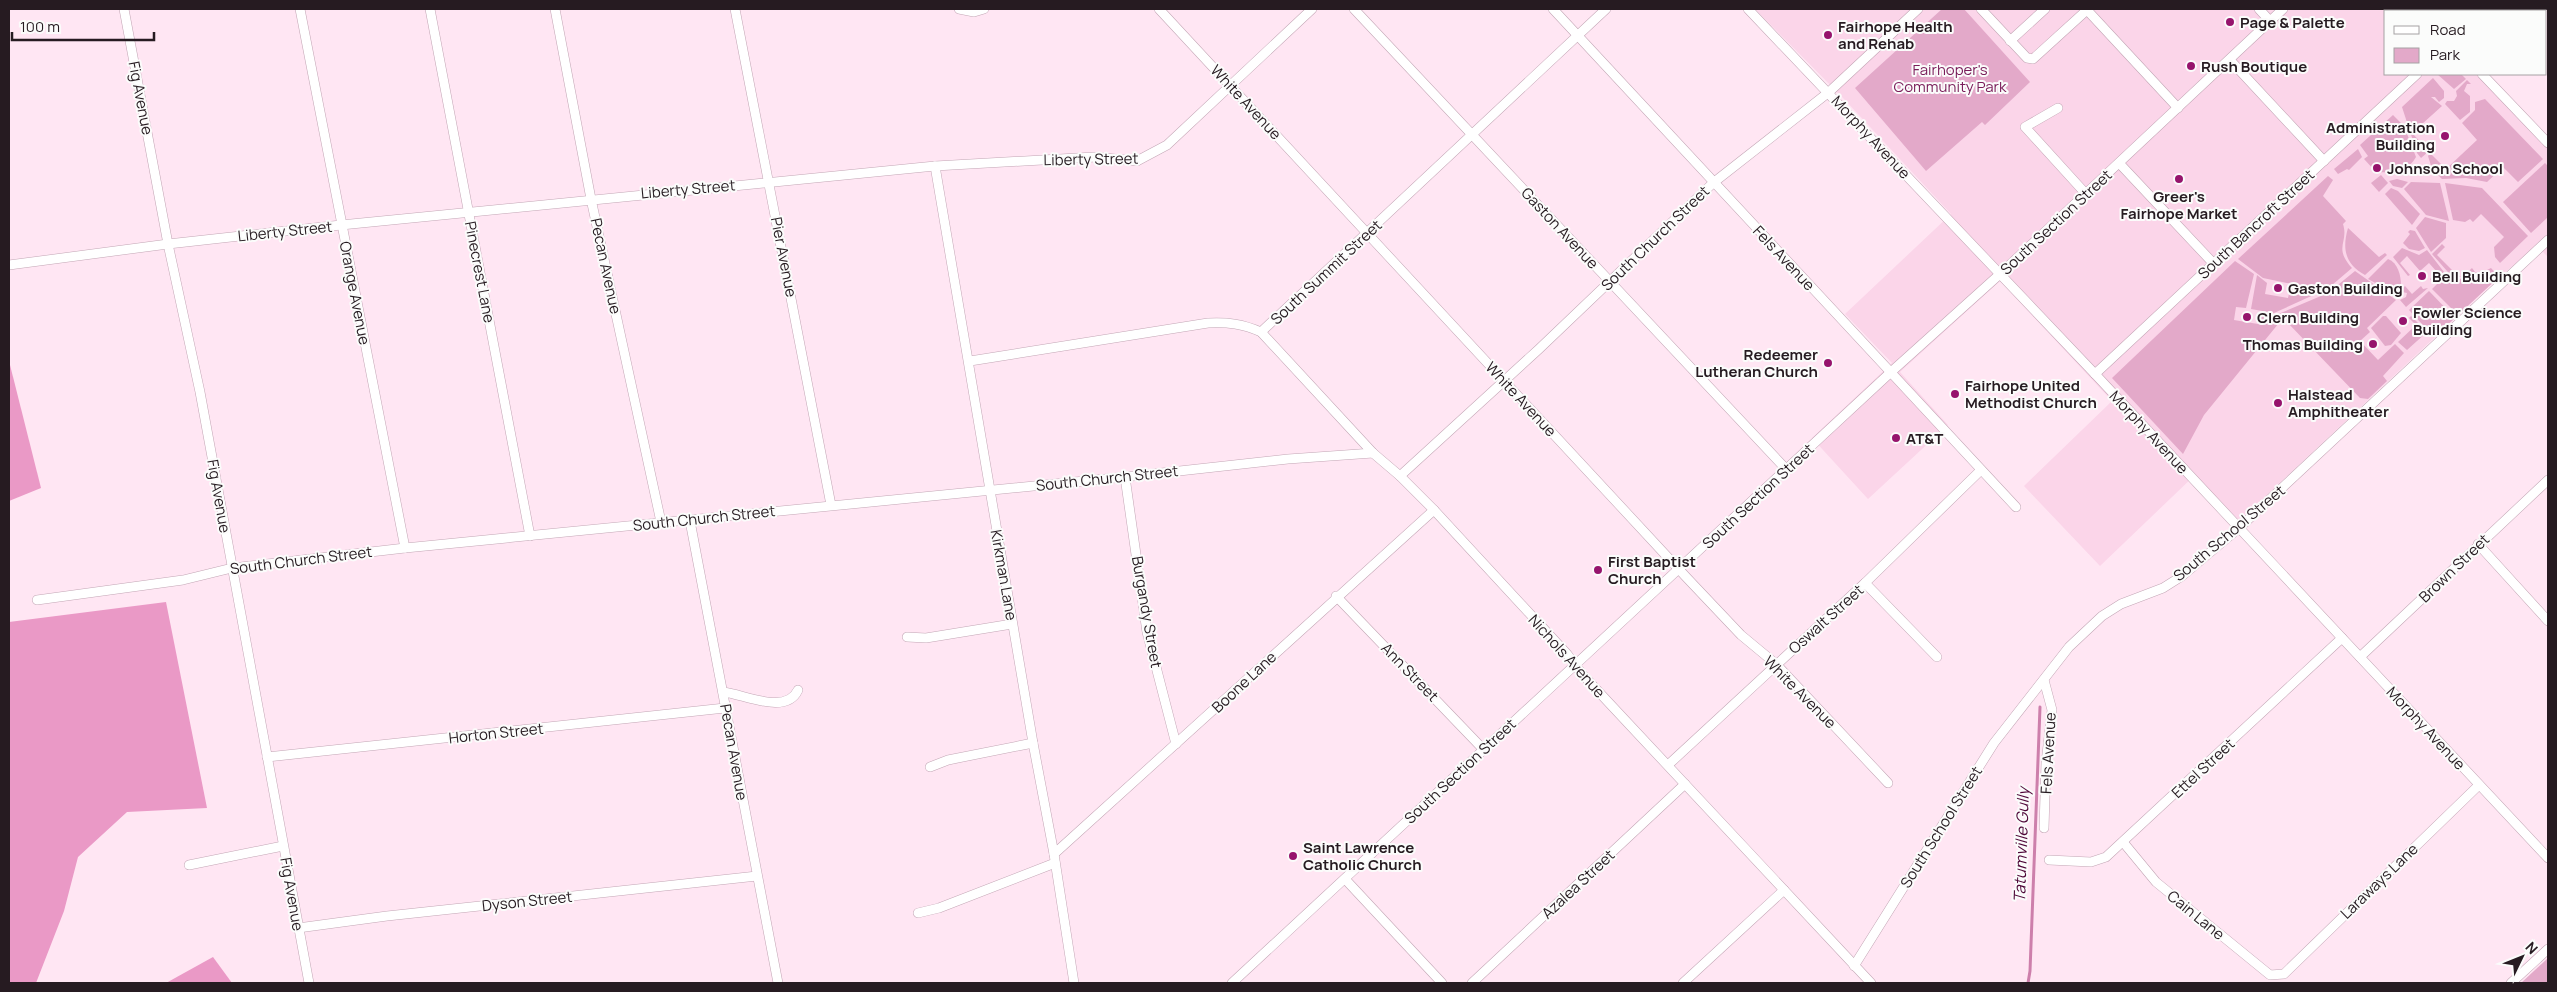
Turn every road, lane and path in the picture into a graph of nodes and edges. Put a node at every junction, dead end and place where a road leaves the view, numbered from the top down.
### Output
1 (124, 9) edge
2 (300, 9) edge
3 (430, 9) edge
4 (555, 9) edge
5 (735, 9) edge
6 (958, 9) edge
7 (984, 9) edge
8 (1159, 9) edge
9 (1312, 9) edge
10 (1354, 9) edge
11 (1553, 9) edge
12 (1606, 9) edge
13 (1748, 9) edge
14 (1918, 9) edge
15 (1981, 9) edge
16 (2045, 9) edge
17 (2088, 9) edge
18 (2259, 9) edge
19 (2284, 9) edge
20 (2270, 21) junction
21 (1578, 35) junction
22 (2010, 40) junction
23 (2230, 60) junction
24 (2416, 75) edge
25 (2483, 75) edge
26 (1230, 85) junction
27 (1829, 92) junction
28 (2058, 108) dead end
29 (2178, 108) junction
30 (1472, 133) junction
31 (2548, 143) edge
32 (2324, 161) junction
33 (2119, 163) junction
34 (935, 166) junction
35 (770, 182) junction
36 (1713, 182) junction
37 (2086, 194) junction
38 (591, 199) junction
39 (468, 212) junction
40 (342, 225) junction
41 (1368, 233) junction
42 (2548, 240) edge
43 (168, 244) junction
44 (2214, 263) junction
45 (9, 265) edge
46 (2000, 274) junction
47 (1610, 281) junction
48 (1261, 332) junction
49 (970, 361) junction
50 (1891, 372) junction
51 (2095, 374) junction
52 (1504, 381) junction
53 (1373, 453) junction
54 (1786, 469) junction
55 (1981, 470) junction
56 (1400, 476) junction
57 (1125, 477) junction
58 (2548, 480) edge
59 (990, 490) junction
60 (831, 505) junction
61 (2016, 507) dead end
62 (1434, 510) junction
63 (690, 521) junction
64 (661, 522) junction
65 (2239, 528) junction
66 (530, 536) junction
67 (2478, 544) junction
68 (405, 548) junction
69 (232, 568) junction
70 (1679, 570) junction
71 (1865, 583) junction
72 (1336, 596) junction
73 (37, 600) dead end
74 (2548, 621) edge
75 (1012, 624) junction
76 (907, 638) dead end
77 (2342, 638) junction
78 (1937, 657) dead end
79 (2360, 657) junction
80 (1776, 664) junction
81 (1576, 666) junction
82 (2044, 680) junction
83 (798, 690) dead end
84 (723, 692) junction
85 (725, 708) junction
86 (1033, 743) junction
87 (1176, 744) junction
88 (1483, 749) junction
89 (267, 757) junction
90 (1668, 765) junction
91 (930, 767) dead end
92 (1888, 783) dead end
93 (1685, 784) junction
94 (2479, 785) junction
95 (2044, 828) dead end
96 (2124, 842) junction
97 (283, 846) junction
98 (2548, 858) edge
99 (1055, 859) junction
100 (2049, 860) dead end
101 (189, 865) dead end
102 (757, 876) junction
103 (1345, 878) junction
104 (1784, 890) junction
105 (918, 913) dead end
106 (298, 928) junction
107 (2548, 950) edge
108 (1854, 966) junction
109 (2278, 976) joint
110 (308, 983) edge
111 (778, 983) edge
112 (1074, 983) edge
113 (1232, 983) edge
114 (1442, 983) edge
115 (1472, 983) edge
116 (1683, 983) edge
117 (1871, 983) edge
118 (2511, 983) edge

1 - 43 street, Fig Avenue
2 - 40 street, Orange Avenue
3 - 39 street, Pinecrest Lane
4 - 38 street, Pecan Avenue
5 - 35 street, Pier Avenue
6 - 7 street
8 - 26 street, White Avenue
9 - 26 street, Liberty Street
10 - 30 street, Gaston Avenue
11 - 21 street, Fels Avenue
12 - 21 street, South Summit Street
13 - 27 street, Morphy Avenue
14 - 27 street, South Church Street
15 - 22 street
16 - 22 street
17 - 22 street
17 - 29 street
18 - 20 street
19 - 20 street, South Section Street
20 - 23 street, South Section Street
21 - 30 street, South Summit Street
21 - 36 street, Fels Avenue
23 - 29 street, South Section Street
23 - 32 street
24 - 32 street, South Bancroft Street
25 - 31 street
26 - 34 street, Liberty Street
26 - 41 street, White Avenue
27 - 36 street, South Church Street
27 - 46 street, Morphy Avenue
28 - 37 street
29 - 33 street, South Section Street
30 - 41 street, South Summit Street
30 - 47 street, Gaston Avenue
32 - 44 street, South Bancroft Street
33 - 37 street, South Section Street
33 - 44 street
34 - 35 street, Liberty Street
34 - 49 street, Kirkman Lane
35 - 38 street, Liberty Street
35 - 60 street, Pier Avenue
36 - 47 street, South Church Street
36 - 50 street, Fels Avenue
37 - 46 street, South Section Street
38 - 39 street, Liberty Street
38 - 64 street, Pecan Avenue
39 - 40 street, Liberty Street
39 - 66 street, Pinecrest Lane
40 - 43 street, Liberty Street
40 - 68 street, Orange Avenue
41 - 48 street, South Summit Street
41 - 52 street, White Avenue
42 - 65 street, South School Street
43 - 45 street, Liberty Street
43 - 69 street, Fig Avenue
44 - 51 street, South Bancroft Street
46 - 50 street, South Section Street
46 - 51 street, Morphy Avenue
47 - 52 street, South Church Street
47 - 54 street, Gaston Avenue
48 - 49 street, South Summit Street
48 - 53 street, Nichols Avenue
49 - 59 street, Kirkman Lane
50 - 54 street, South Section Street
50 - 55 street, Fels Avenue
51 - 65 street, Morphy Avenue
52 - 56 street, South Church Street
52 - 70 street, White Avenue
53 - 56 street, Nichols Avenue
53 - 57 street, South Church Street
54 - 70 street, South Section Street
55 - 61 street, Fels Avenue
55 - 71 street, Oswalt Street
56 - 62 street, Nichols Avenue
57 - 59 street, South Church Street
57 - 87 street, Burgandy Street
58 - 67 street, Brown Street
59 - 60 street, South Church Street
59 - 75 street, Kirkman Lane
60 - 63 street, South Church Street
62 - 72 street, Boone Lane
62 - 81 street, Nichols Avenue
63 - 64 street, South Church Street
63 - 84 street, Pecan Avenue
64 - 66 street, South Church Street
65 - 77 street, Morphy Avenue
65 - 82 street, South School Street
66 - 68 street, South Church Street
67 - 74 street
67 - 79 street, Brown Street
68 - 69 street, South Church Street
69 - 73 street, South Church Street
69 - 89 street, Fig Avenue
70 - 80 street, White Avenue
70 - 81 street, South Section Street
71 - 78 street
71 - 80 street, Oswalt Street
72 - 87 street, Boone Lane
72 - 88 street, Ann Street
75 - 76 street
75 - 86 street, Kirkman Lane
77 - 79 street, Morphy Avenue
77 - 96 street, Ettel Street
79 - 94 street, Morphy Avenue
80 - 90 street, Oswalt Street
80 - 92 street, White Avenue
81 - 88 street, South Section Street
81 - 90 street, Nichols Avenue
82 - 95 street, Fels Avenue
82 - 108 street, South School Street
83 - 84 street
84 - 85 street, Pecan Avenue
85 - 89 street, Horton Street
85 - 102 street, Pecan Avenue
86 - 91 street
86 - 99 street, Kirkman Lane
87 - 99 street, Boone Lane
88 - 103 street, South Section Street
89 - 97 street, Fig Avenue
90 - 93 street, Nichols Avenue
93 - 104 street, Nichols Avenue
93 - 115 street, Azalea Street
94 - 98 street, Morphy Avenue
94 - 109 street, Laraways Lane
96 - 100 street, Ettel Street
96 - 109 street, Cain Lane
97 - 101 street
97 - 106 street, Fig Avenue
99 - 105 street, Boone Lane
99 - 112 street, Kirkman Lane
102 - 106 street, Dyson Street
102 - 111 street, Pecan Avenue
103 - 113 street, South Section Street
103 - 114 street
104 - 108 street, Nichols Avenue
104 - 116 street
106 - 110 street, Fig Avenue
107 - 118 street
108 - 117 street, Nichols Avenue

